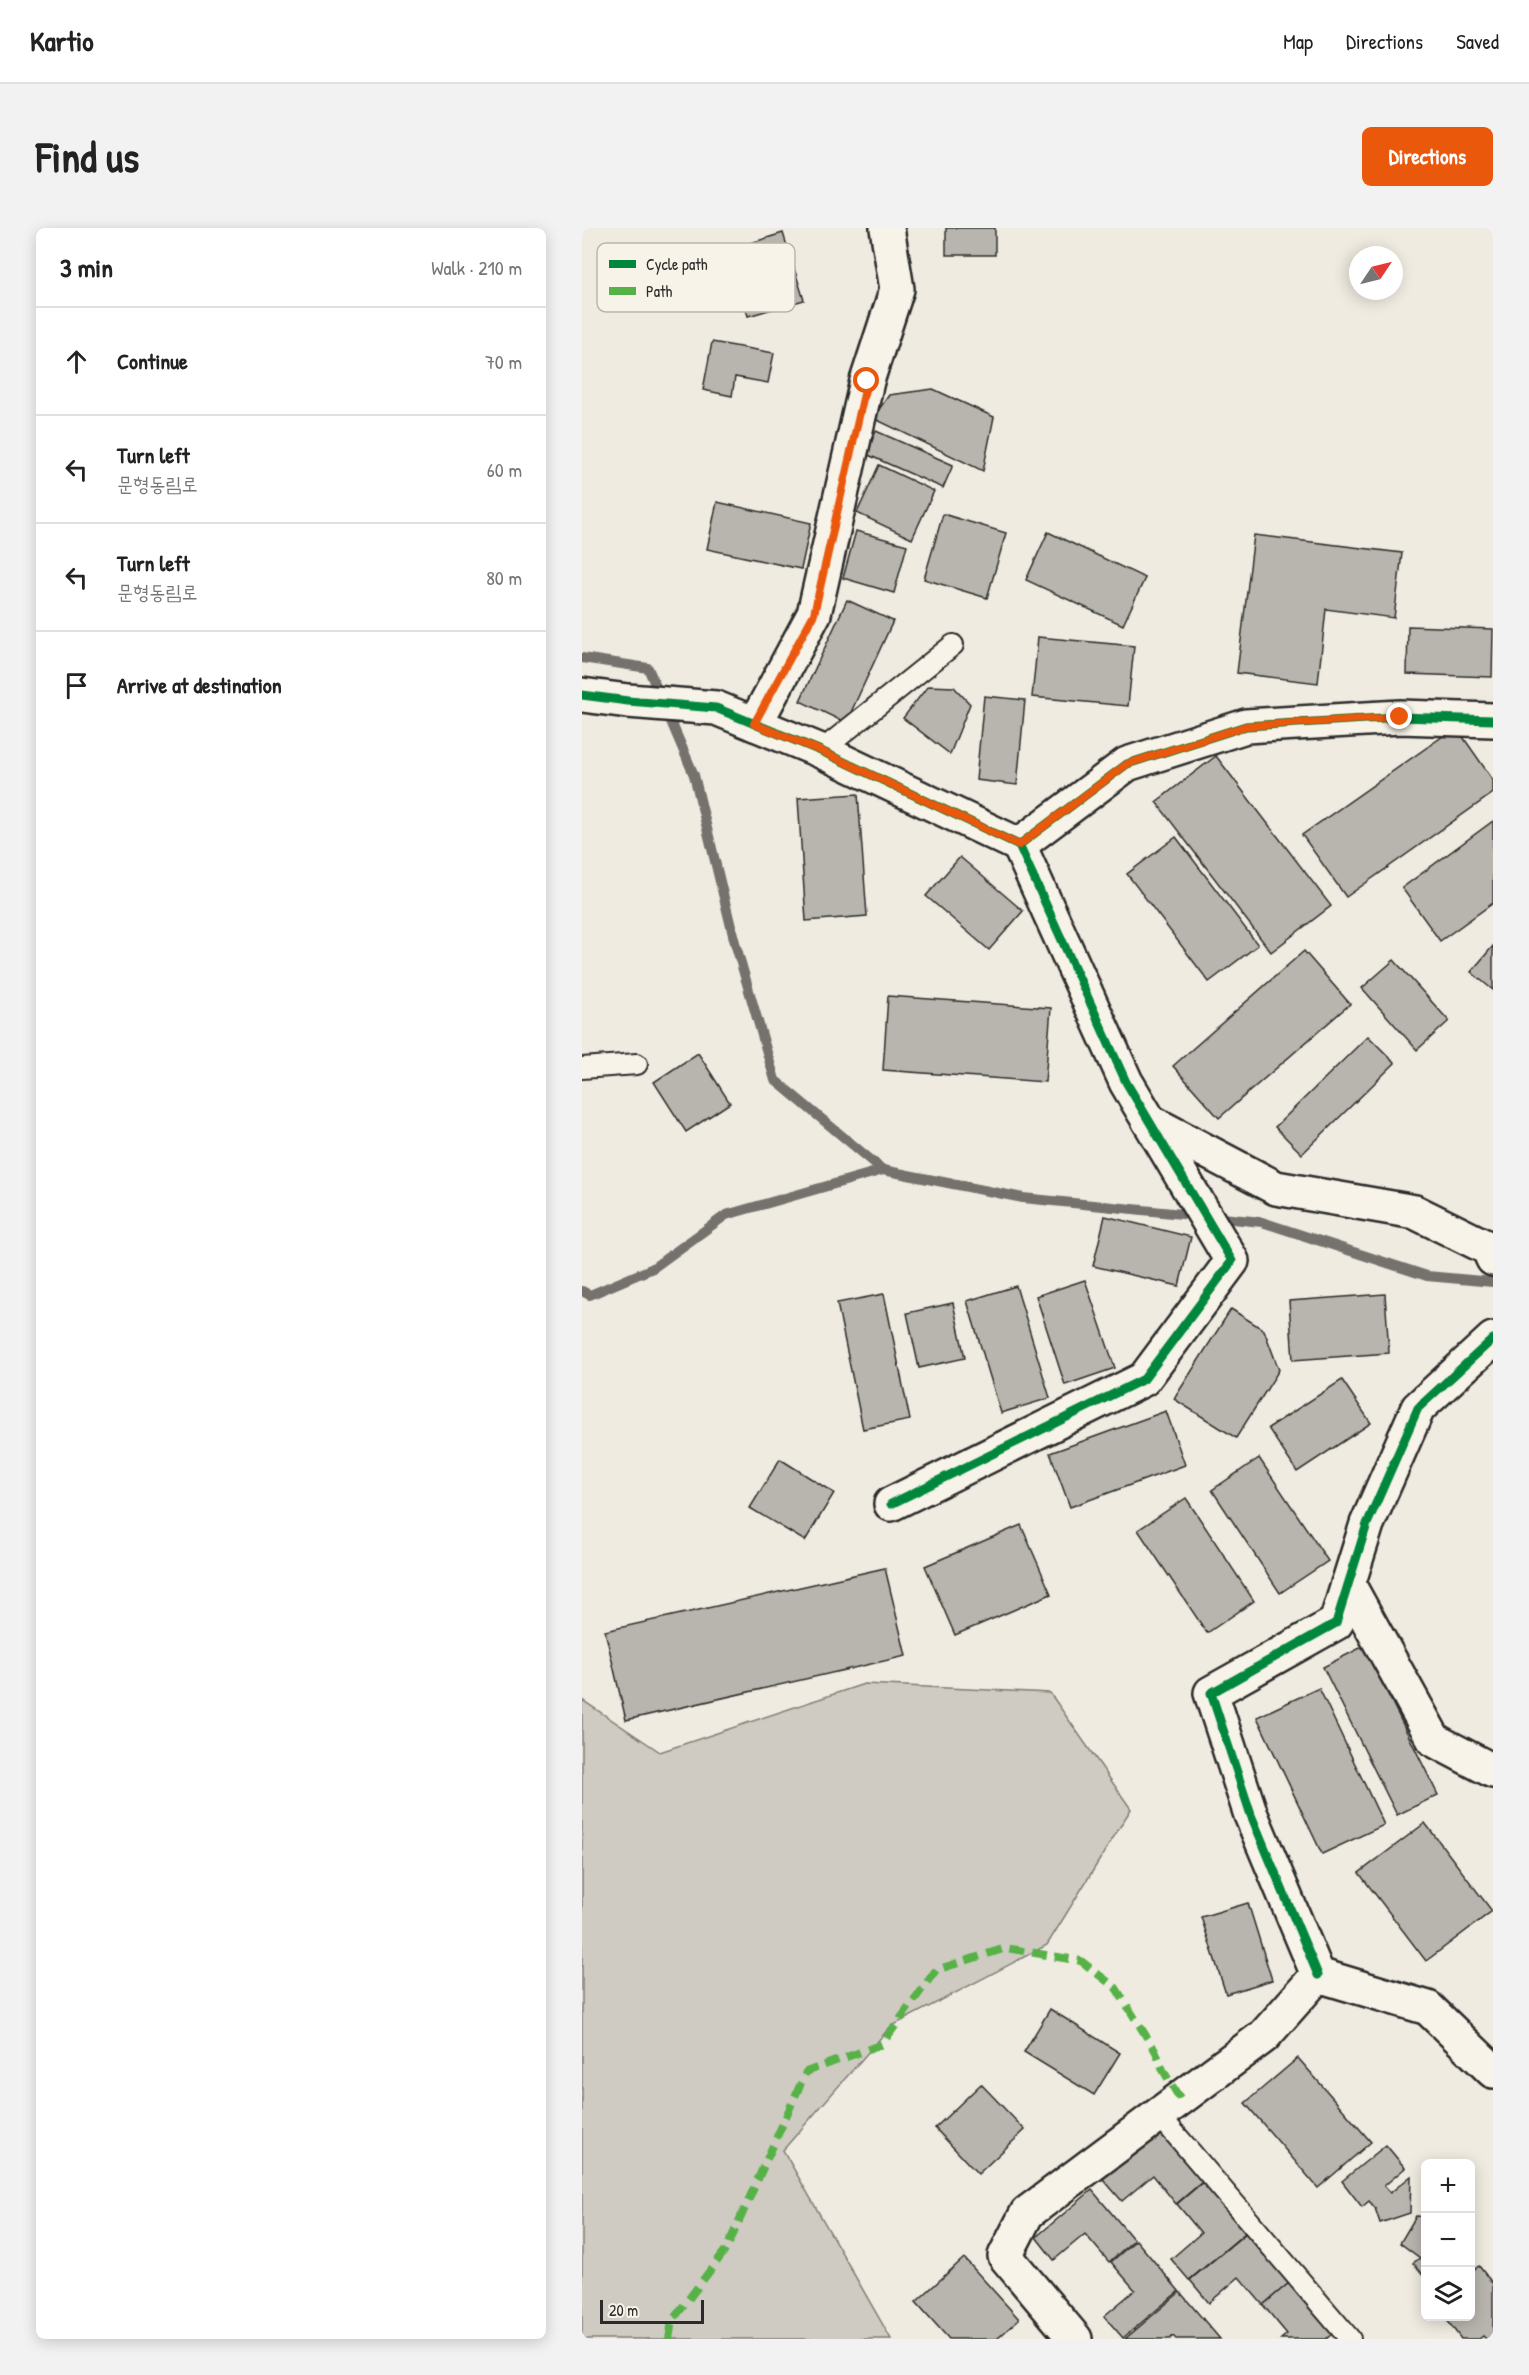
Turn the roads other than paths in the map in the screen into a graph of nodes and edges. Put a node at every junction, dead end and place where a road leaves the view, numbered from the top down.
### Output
1 (887, 228) edge
2 (953, 645) dead end
3 (582, 694) edge
4 (1493, 720) edge
5 (754, 724) junction
6 (821, 751) junction
7 (1019, 845) junction
8 (637, 1064) dead end
9 (582, 1068) edge
10 (1149, 1121) junction
11 (1493, 1259) edge
12 (1493, 1340) edge
13 (891, 1504) dead end
14 (1348, 1584) junction
15 (1493, 1771) edge
16 (1318, 1975) junction
17 (1493, 2071) edge
18 (1159, 2115) junction
19 (1075, 2339) edge
20 (1350, 2339) edge

1 - 5 street
2 - 6 lane
3 - 5 street
4 - 7 street
5 - 6 street
6 - 7 street
7 - 10 street
8 - 9 lane
10 - 11 street
10 - 13 street
12 - 14 street
14 - 15 street
14 - 16 street
16 - 17 street
16 - 18 street
18 - 19 street
18 - 20 lane

